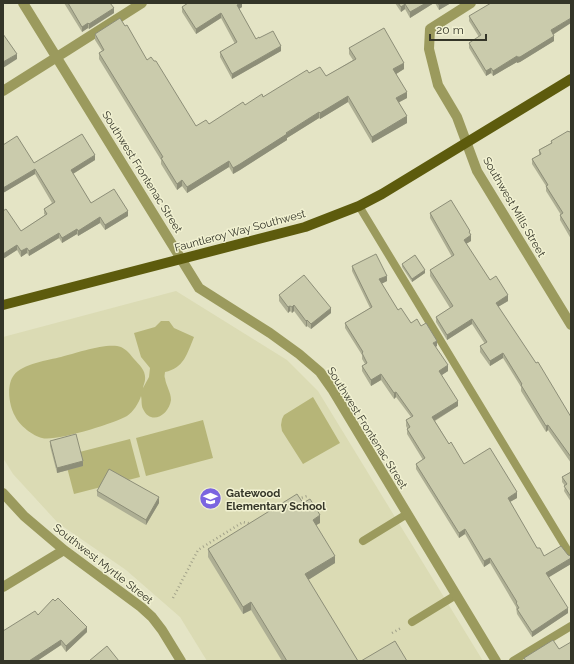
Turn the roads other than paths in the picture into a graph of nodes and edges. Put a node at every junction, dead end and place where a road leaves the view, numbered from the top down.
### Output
1 (23, 3) edge
2 (142, 3) edge
3 (471, 3) edge
4 (57, 57) junction
5 (570, 80) edge
6 (3, 91) edge
7 (467, 143) junction
8 (359, 206) junction
9 (181, 259) junction
10 (3, 305) edge
11 (571, 325) edge
12 (3, 493) edge
13 (407, 514) junction
14 (363, 541) dead end
15 (64, 550) junction
16 (571, 556) edge
17 (3, 587) edge
18 (456, 595) junction
19 (412, 622) dead end
20 (571, 626) edge
21 (181, 661) edge
22 (496, 661) edge
23 (513, 661) edge

1 - 4 street, Southwest Frontenac Street
2 - 4 street
3 - 7 street, Southwest Mills Street
4 - 6 street
4 - 9 street, Southwest Frontenac Street
5 - 7 main road, Fauntleroy Way Southwest
7 - 8 main road, Fauntleroy Way Southwest
7 - 11 street, Southwest Mills Street
8 - 9 main road, Fauntleroy Way Southwest
8 - 16 lane
9 - 10 main road, Fauntleroy Way Southwest
9 - 13 street, Southwest Frontenac Street
12 - 15 street, Southwest Myrtle Street
13 - 14 lane
13 - 18 street, Southwest Frontenac Street
15 - 17 street
15 - 21 street, Southwest Myrtle Street
18 - 19 lane
18 - 22 street, Southwest Frontenac Street
20 - 23 lane

